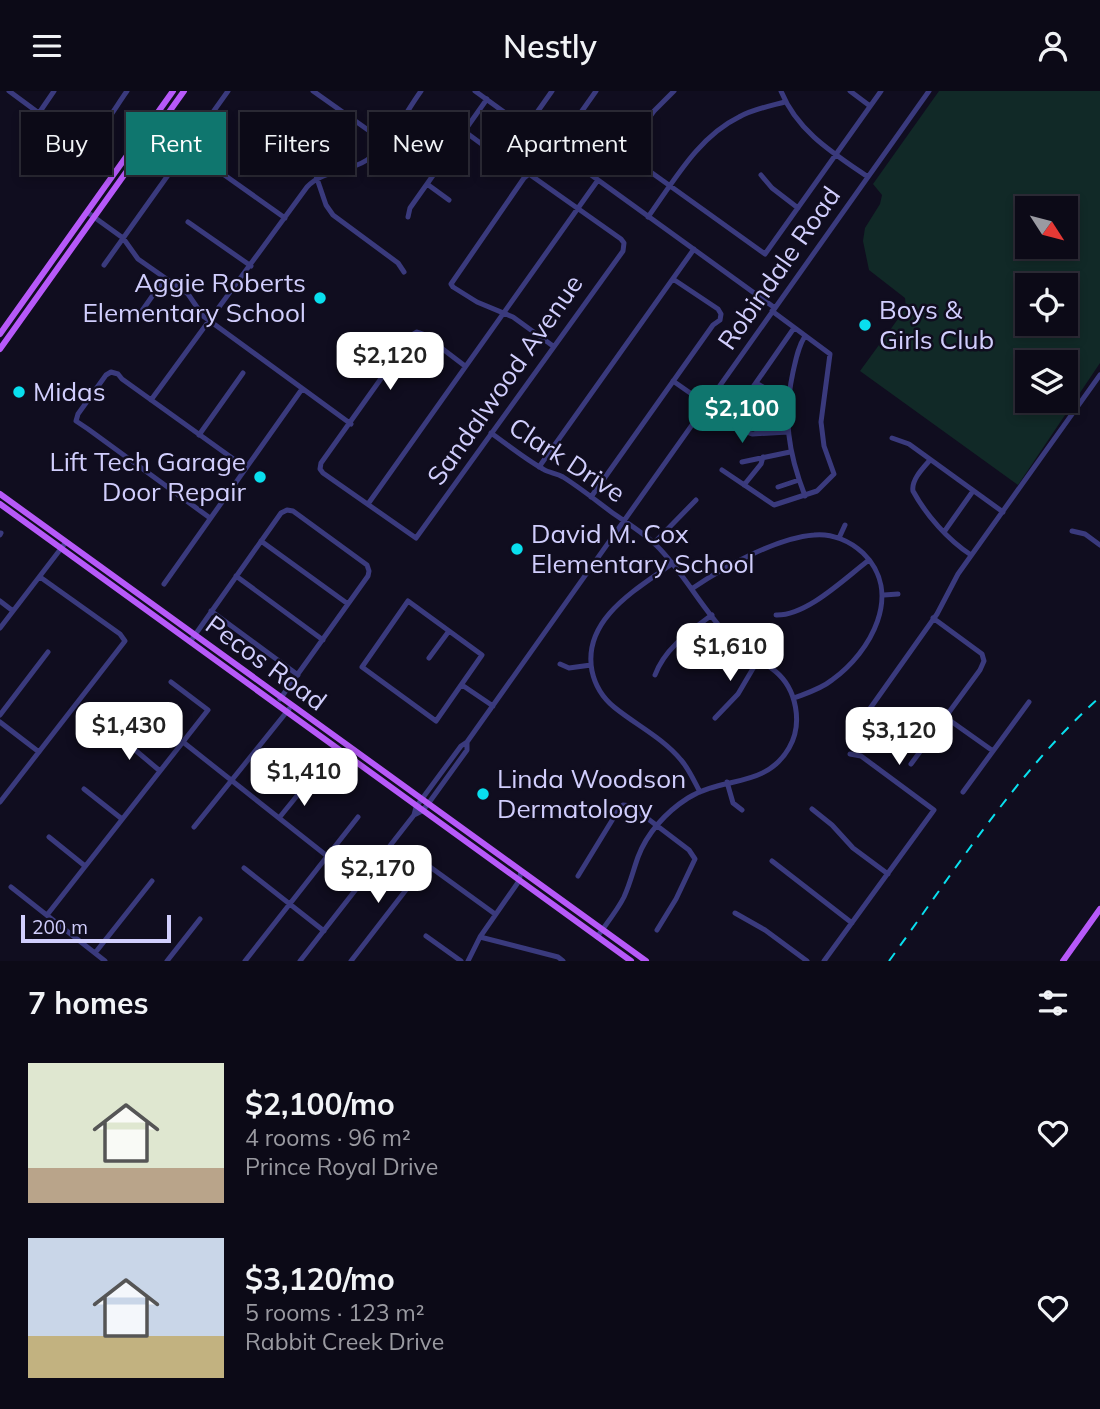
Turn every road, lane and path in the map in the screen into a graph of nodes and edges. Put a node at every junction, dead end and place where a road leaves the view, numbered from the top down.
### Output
1 (9, 91) edge
2 (54, 91) edge
3 (127, 91) edge
4 (173, 91) edge
5 (184, 91) edge
6 (228, 91) edge
7 (313, 91) edge
8 (475, 91) edge
9 (552, 91) edge
10 (596, 91) edge
11 (674, 91) edge
12 (781, 91) edge
13 (850, 91) edge
14 (881, 91) edge
15 (929, 91) edge
16 (417, 92) edge
17 (487, 99) junction
18 (786, 102) junction
19 (870, 106) junction
20 (38, 112) edge
21 (40, 112) edge
22 (112, 112) edge
23 (404, 112) edge
24 (504, 112) edge
25 (537, 112) edge
26 (581, 112) edge
27 (651, 115) edge
28 (468, 125) edge
29 (369, 131) edge
30 (836, 154) junction
31 (369, 158) edge
32 (651, 172) edge
33 (224, 175) edge
34 (433, 175) edge
35 (591, 175) edge
36 (761, 175) dead end
37 (318, 177) junction
38 (868, 177) junction
39 (598, 180) junction
40 (427, 184) junction
41 (671, 186) junction
42 (449, 200) dead end
43 (798, 208) junction
44 (577, 209) junction
45 (87, 212) junction
46 (94, 217) junction
47 (408, 217) dead end
48 (648, 217) junction
49 (285, 218) junction
50 (188, 222) dead end
51 (123, 238) junction
52 (694, 249) junction
53 (104, 265) dead end
54 (251, 266) junction
55 (404, 272) dead end
56 (165, 278) junction
57 (673, 279) junction
58 (773, 309) junction
59 (504, 313) junction
60 (139, 315) dead end
61 (208, 320) junction
62 (794, 328) junction
63 (0, 334) edge
64 (805, 336) junction
65 (552, 346) junction
66 (0, 349) edge
67 (465, 366) junction
68 (243, 373) dead end
69 (1100, 375) edge
70 (673, 381) junction
71 (756, 383) junction
72 (302, 389) junction
73 (151, 400) junction
74 (787, 401) junction
75 (706, 404) junction
76 (734, 407) dead end
77 (351, 424) junction
78 (788, 432) junction
79 (491, 433) junction
80 (199, 435) junction
81 (892, 438) dead end
82 (790, 452) junction
83 (763, 457) junction
84 (930, 460) junction
85 (742, 462) dead end
86 (539, 467) junction
87 (246, 468) junction
88 (722, 470) dead end
89 (799, 480) junction
90 (744, 485) junction
91 (778, 487) dead end
92 (973, 491) junction
93 (0, 494) edge
94 (805, 496) junction
95 (591, 497) junction
96 (696, 501) dead end
97 (0, 504) edge
98 (368, 504) junction
99 (1003, 512) junction
100 (210, 518) junction
101 (624, 521) junction
102 (845, 525) dead end
103 (1072, 531) dead end
104 (944, 532) junction
105 (839, 538) junction
106 (261, 541) junction
107 (66, 542) junction
108 (654, 543) junction
109 (1100, 545) edge
110 (62, 549) junction
111 (971, 555) junction
112 (869, 559) junction
113 (673, 563) junction
114 (236, 576) junction
115 (40, 577) junction
116 (164, 584) dead end
117 (693, 588) junction
118 (898, 594) dead end
119 (884, 595) junction
120 (0, 601) edge
121 (348, 604) junction
122 (13, 611) junction
123 (211, 611) junction
124 (712, 615) junction
125 (776, 615) dead end
126 (933, 618) junction
127 (0, 628) edge
128 (449, 631) junction
129 (195, 635) junction
130 (323, 640) junction
131 (190, 642) junction
132 (48, 652) dead end
133 (429, 658) dead end
134 (758, 660) junction
135 (560, 664) dead end
136 (591, 665) junction
137 (298, 675) junction
138 (655, 675) dead end
139 (171, 682) dead end
140 (462, 685) junction
141 (281, 698) junction
142 (794, 698) junction
143 (1030, 702) dead end
144 (276, 705) junction
145 (292, 706) junction
146 (493, 706) junction
147 (286, 712) junction
148 (0, 715) edge
149 (945, 717) junction
150 (715, 718) dead end
151 (0, 722) edge
152 (862, 730) dead end
153 (125, 736) dead end
154 (183, 742) junction
155 (993, 751) junction
156 (39, 752) junction
157 (341, 752) junction
158 (850, 754) dead end
159 (364, 758) junction
160 (911, 764) dead end
161 (160, 771) junction
162 (231, 780) junction
163 (309, 781) dead end
164 (727, 782) junction
165 (85, 789) dead end
166 (701, 792) junction
167 (963, 792) dead end
168 (0, 802) edge
169 (425, 802) junction
170 (419, 809) junction
171 (742, 810) dead end
172 (811, 810) dead end
173 (358, 817) dead end
174 (279, 818) junction
175 (122, 819) junction
176 (656, 826) junction
177 (194, 827) dead end
178 (49, 837) dead end
179 (327, 856) junction
180 (772, 860) dead end
181 (85, 866) junction
182 (244, 868) dead end
183 (522, 871) junction
184 (888, 874) junction
185 (578, 876) dead end
186 (152, 881) dead end
187 (519, 881) junction
188 (11, 887) dead end
189 (290, 904) junction
190 (1100, 909) edge
191 (735, 913) dead end
192 (495, 914) junction
193 (47, 915) junction
194 (200, 919) dead end
195 (1097, 919) edge
196 (852, 923) junction
197 (602, 930) junction
198 (657, 930) dead end
199 (324, 931) junction
200 (426, 936) dead end
201 (481, 937) junction
202 (597, 937) junction
203 (95, 953) junction
204 (106, 961) edge
205 (167, 961) edge
206 (245, 961) edge
207 (300, 961) edge
208 (351, 961) edge
209 (461, 961) edge
210 (468, 961) edge
211 (563, 961) edge
212 (631, 961) edge
213 (646, 961) edge
214 (807, 961) edge
215 (824, 961) edge
216 (1063, 961) edge

1 - 20 street
2 - 21 street
3 - 22 street
4 - 45 main road
5 - 46 main road
6 - 51 street
7 - 29 street
8 - 17 street
9 - 25 street
10 - 26 street
11 - 27 street
12 - 18 street
13 - 19 street
14 - 19 street
15 - 38 street, Robindale Road
16 - 23 street
17 - 24 street
17 - 28 street
18 - 30 street
18 - 41 street
19 - 30 street
30 - 38 street
30 - 43 street
31 - 37 street
32 - 41 street
33 - 49 street
34 - 40 street
35 - 39 street
36 - 43 street
37 - 49 street
37 - 55 street
38 - 58 street, Robindale Road
39 - 44 street
39 - 48 street
40 - 42 street
40 - 47 street
41 - 43 street
41 - 48 street
44 - 59 street
44 - 59 street
44 - 65 street, Sandalwood Avenue
45 - 46 street
45 - 63 main road
46 - 51 street
46 - 66 main road
48 - 52 street
49 - 54 street
50 - 54 street
51 - 53 street
51 - 56 street
52 - 57 street
52 - 58 street
54 - 61 street
56 - 60 street
56 - 61 street
57 - 70 street
57 - 86 street
58 - 62 street
58 - 75 street, Robindale Road
59 - 65 street
59 - 67 street
61 - 72 street
61 - 73 street
62 - 64 street
62 - 71 street
64 - 74 street
64 - 94 street
65 - 79 street, Sandalwood Avenue
67 - 77 street
67 - 98 street
68 - 80 street
69 - 99 street
70 - 75 street
70 - 95 street
71 - 74 street
71 - 76 street
72 - 77 street
72 - 87 street
73 - 80 street
73 - 100 street
74 - 78 street
75 - 78 street
75 - 101 street, Robindale Road
77 - 98 street
78 - 82 street
79 - 86 street, Clark Drive
79 - 98 street, Sandalwood Avenue
80 - 87 street
81 - 84 street
82 - 83 street
82 - 89 street
83 - 85 street
83 - 90 street
84 - 92 street
84 - 104 street
86 - 95 street, Clark Drive
87 - 100 street
88 - 90 street
89 - 91 street
89 - 94 street
90 - 94 street
92 - 99 street
92 - 104 street
93 - 107 main road, Pecos Road
95 - 101 street, Clark Drive
96 - 108 street
97 - 110 main road, Pecos Road
99 - 111 street
100 - 116 street
101 - 108 street, Clark Drive
101 - 146 street, Robindale Road
102 - 105 street
103 - 109 street
104 - 111 street
105 - 112 street
105 - 117 street
106 - 114 street
106 - 121 street
106 - 121 street
107 - 110 street
107 - 129 main road, Pecos Road
108 - 113 street, Clark Drive
110 - 115 street
110 - 131 main road, Pecos Road
111 - 126 street
112 - 119 street
112 - 125 street
113 - 117 street, Clark Drive
113 - 136 street
114 - 123 street
114 - 130 street
115 - 122 street
115 - 156 street
117 - 124 street, Clark Drive
118 - 119 street
119 - 142 street
120 - 122 street
121 - 130 street
122 - 127 street
123 - 129 street
123 - 137 street
124 - 134 street, Clark Drive
124 - 138 street
126 - 149 street
126 - 152 street
128 - 133 street
128 - 140 street
128 - 140 street
129 - 131 street
129 - 141 main road, Pecos Road
130 - 137 street
131 - 144 main road, Pecos Road
132 - 148 street
134 - 142 street, Clark Drive
134 - 150 street
135 - 136 street
136 - 166 street
137 - 141 street
139 - 154 street
140 - 146 street
141 - 144 street
141 - 145 main road, Pecos Road
142 - 164 street
143 - 155 street
144 - 147 main road, Pecos Road
145 - 147 street
145 - 159 main road, Pecos Road
146 - 169 street, Robindale Road
147 - 157 main road, Pecos Road
147 - 162 street
149 - 155 street
149 - 160 street
151 - 156 street
153 - 161 street
154 - 161 street
154 - 162 street
155 - 167 street
156 - 168 street
157 - 159 main road
157 - 170 main road, Pecos Road
158 - 184 street
159 - 169 main road, Pecos Road
161 - 175 street
162 - 174 street
162 - 177 street
163 - 174 street
164 - 166 street
164 - 171 street
165 - 175 street
166 - 176 street
169 - 170 street, Robindale Road
169 - 183 main road, Pecos Road
170 - 187 main road, Pecos Road
170 - 199 street, Robindale Road
172 - 184 street
173 - 179 street
174 - 179 street
175 - 181 street
176 - 185 street
176 - 197 street
176 - 198 street
178 - 181 street
179 - 189 street
180 - 196 street
181 - 193 street
182 - 189 street
183 - 187 street
183 - 197 main road, Pecos Road
184 - 196 street
186 - 203 street
187 - 192 street
187 - 202 main road, Pecos Road
188 - 193 street
189 - 199 street
189 - 206 street
190 - 195 main road
191 - 214 street
192 - 201 street
192 - 208 street
193 - 203 street
194 - 205 street
195 - 216 main road
196 - 215 street
197 - 202 street
197 - 213 main road, Pecos Road
199 - 207 street, Robindale Road
200 - 209 street
201 - 210 street
201 - 211 street
202 - 212 main road, Pecos Road
203 - 204 street

